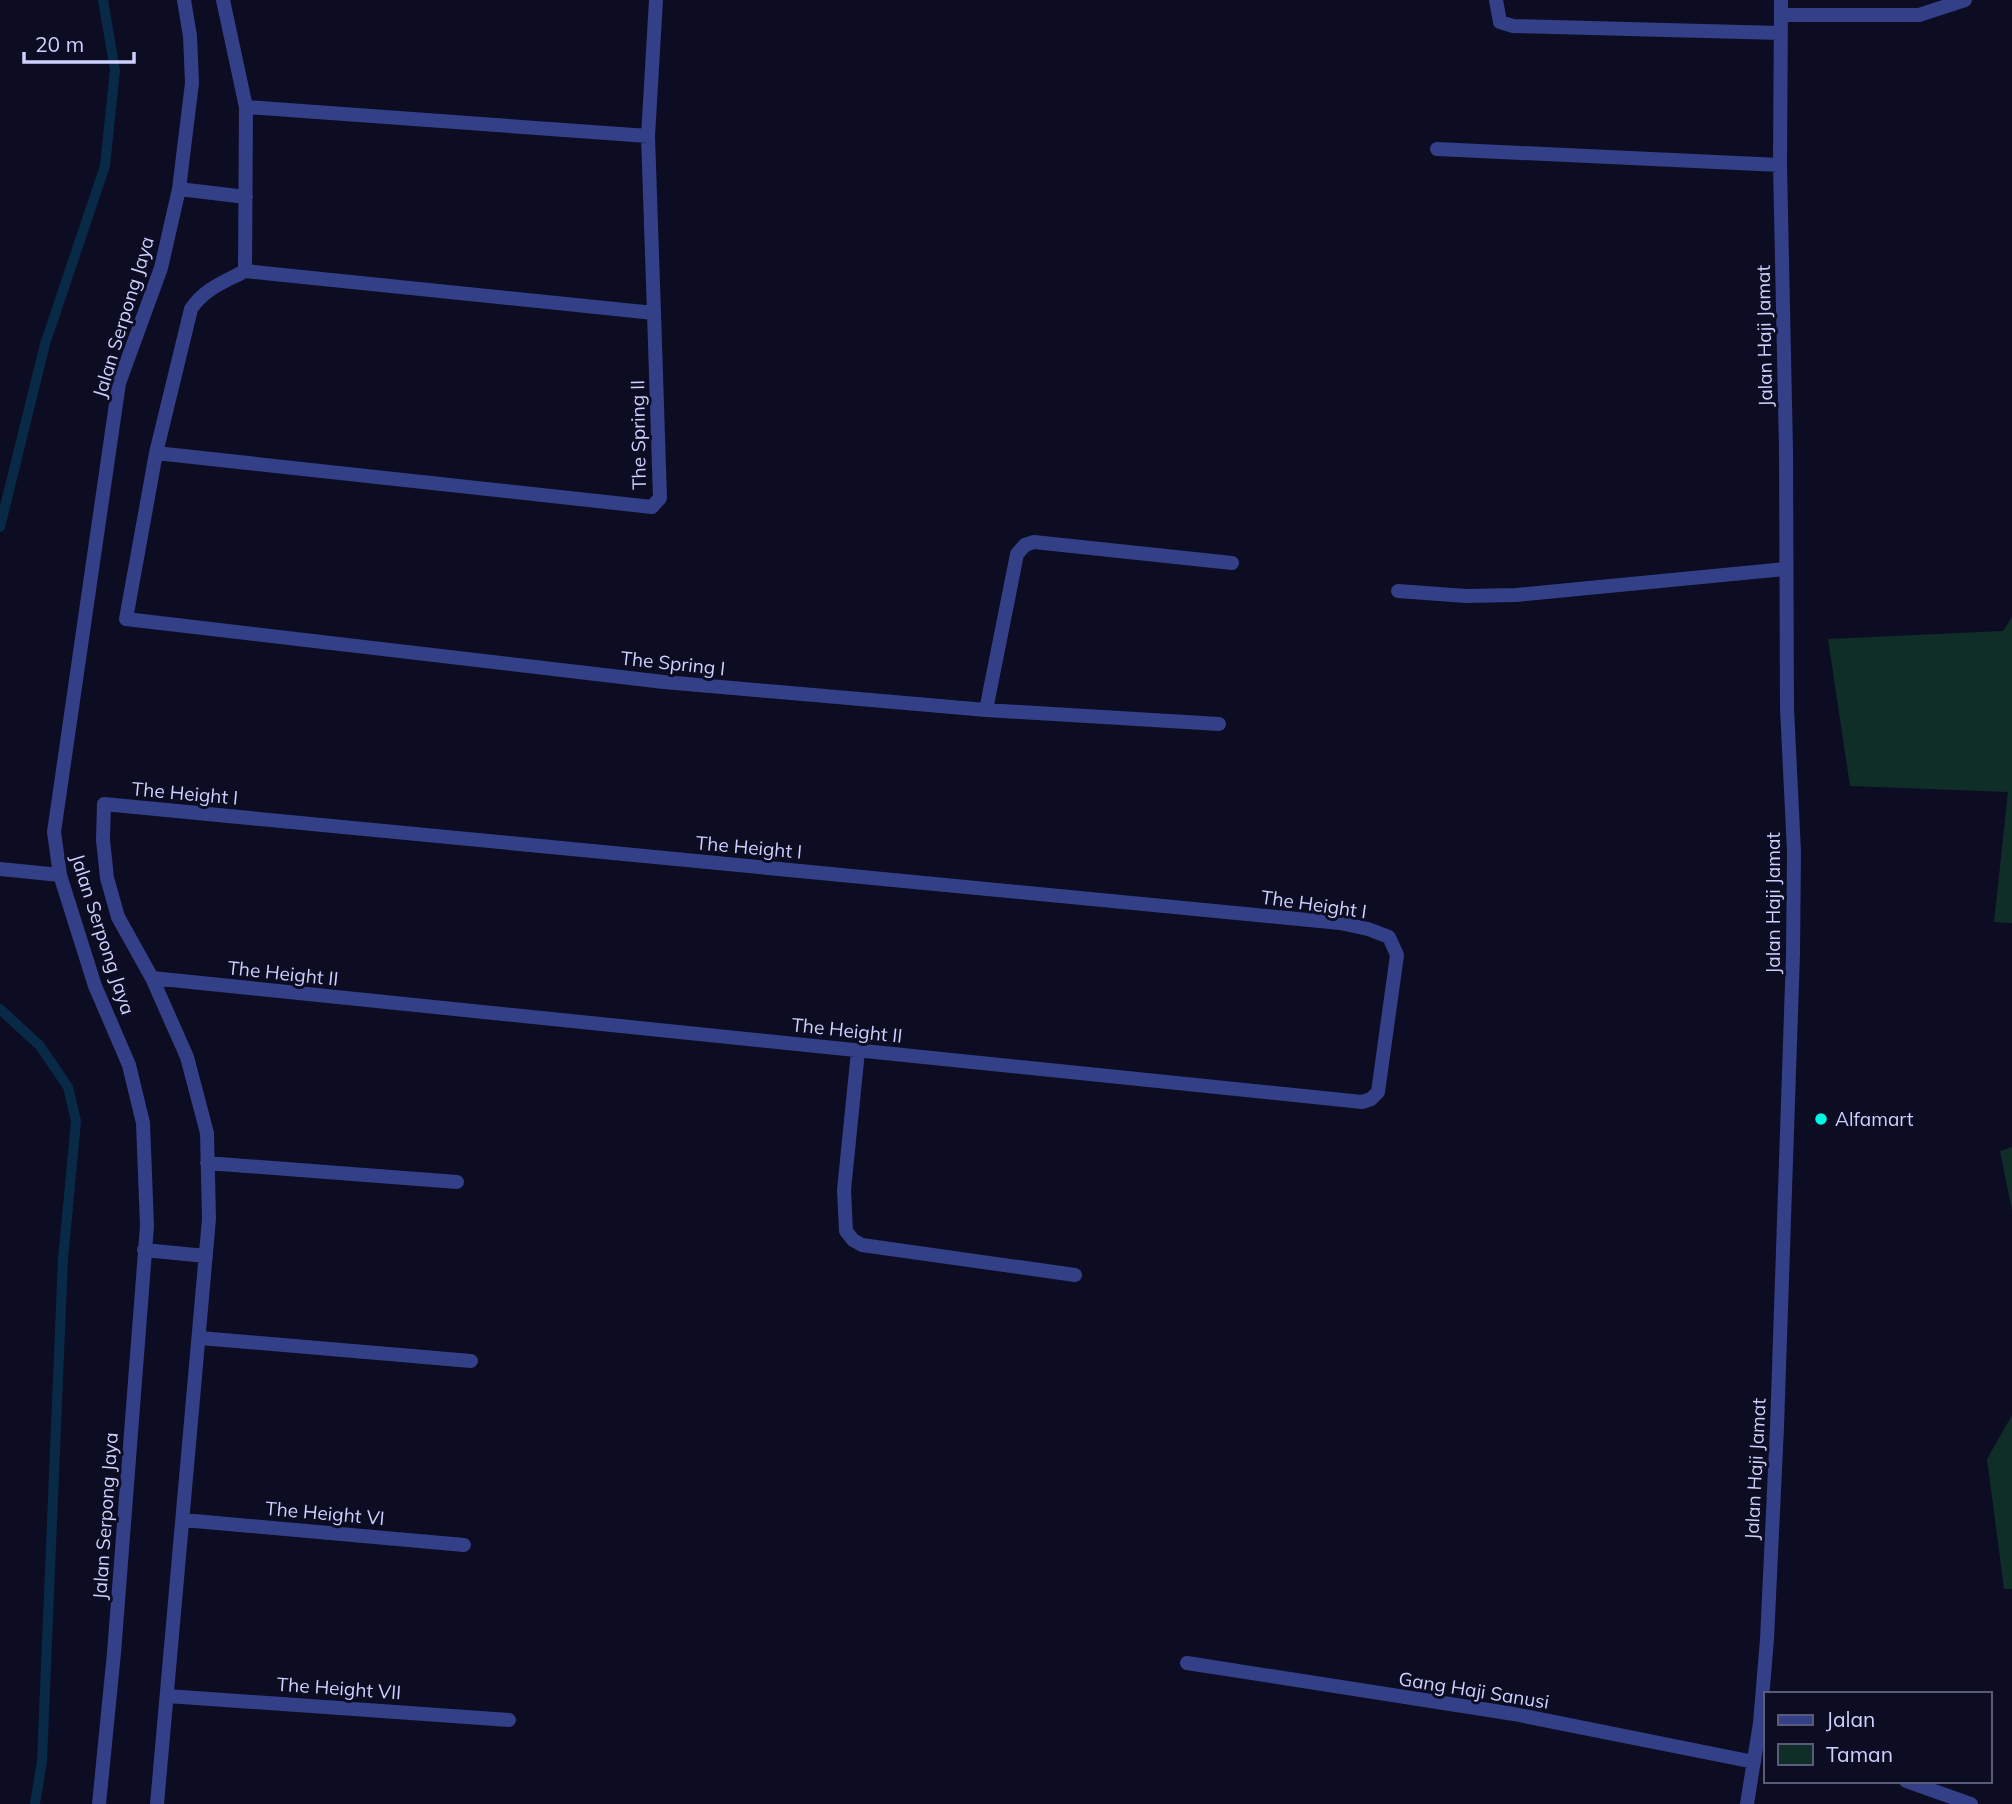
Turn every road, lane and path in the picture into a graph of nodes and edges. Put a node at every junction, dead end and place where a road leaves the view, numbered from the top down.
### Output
1 (184, 0) edge
2 (223, 0) edge
3 (656, 0) edge
4 (1496, 0) edge
5 (1781, 0) edge
6 (1965, 0) edge
7 (1781, 15) junction
8 (1781, 33) junction
9 (246, 107) junction
10 (648, 136) junction
11 (1437, 149) dead end
12 (1780, 165) junction
13 (179, 189) junction
14 (246, 197) junction
15 (245, 271) junction
16 (654, 313) junction
17 (156, 453) junction
18 (1232, 563) dead end
19 (1786, 569) junction
20 (1398, 591) dead end
21 (985, 710) junction
22 (1219, 724) dead end
23 (0, 869) edge
24 (60, 875) junction
25 (1389, 937) joint
26 (152, 978) junction
27 (858, 1051) junction
28 (207, 1163) junction
29 (457, 1182) dead end
30 (144, 1250) junction
31 (206, 1256) junction
32 (1075, 1275) dead end
33 (200, 1338) junction
34 (471, 1361) dead end
35 (183, 1520) junction
36 (464, 1545) dead end
37 (1186, 1663) dead end
38 (167, 1696) junction
39 (509, 1720) dead end
40 (1762, 1724) edge
41 (1754, 1762) junction
42 (1912, 1783) edge
43 (99, 1804) edge
44 (157, 1804) edge
45 (1747, 1804) edge
46 (1970, 1804) edge

1 - 13 street, Jalan Serpong Jaya
2 - 9 street
3 - 10 street
4 - 8 street
5 - 7 street, Jalan Haji Jamat
6 - 7 street
7 - 8 street, Jalan Haji Jamat
8 - 12 street, Jalan Haji Jamat
9 - 10 street
9 - 14 street
10 - 16 street
11 - 12 street
12 - 19 street, Jalan Haji Jamat
13 - 14 street
13 - 24 street, Jalan Serpong Jaya
14 - 15 street
15 - 16 street
15 - 17 street
16 - 17 street, The Spring II
17 - 21 street, The Spring I
18 - 21 street
19 - 20 street
19 - 40 street, Jalan Haji Jamat
21 - 22 street, The Spring I
23 - 24 street
24 - 30 street, Jalan Serpong Jaya
25 - 26 street, The Height I
25 - 27 street, The Height II
26 - 27 street, The Height II
26 - 28 street
27 - 32 street
28 - 29 street
28 - 31 street
30 - 31 street
30 - 43 street, Jalan Serpong Jaya
31 - 33 street
33 - 34 street
33 - 35 street
35 - 36 street, The Height VI
35 - 38 street
37 - 41 street, Gang Haji Sanusi
38 - 39 street, The Height VII
38 - 44 street
40 - 41 street, Jalan Haji Jamat
41 - 45 street, Jalan Haji Jamat
42 - 46 street

